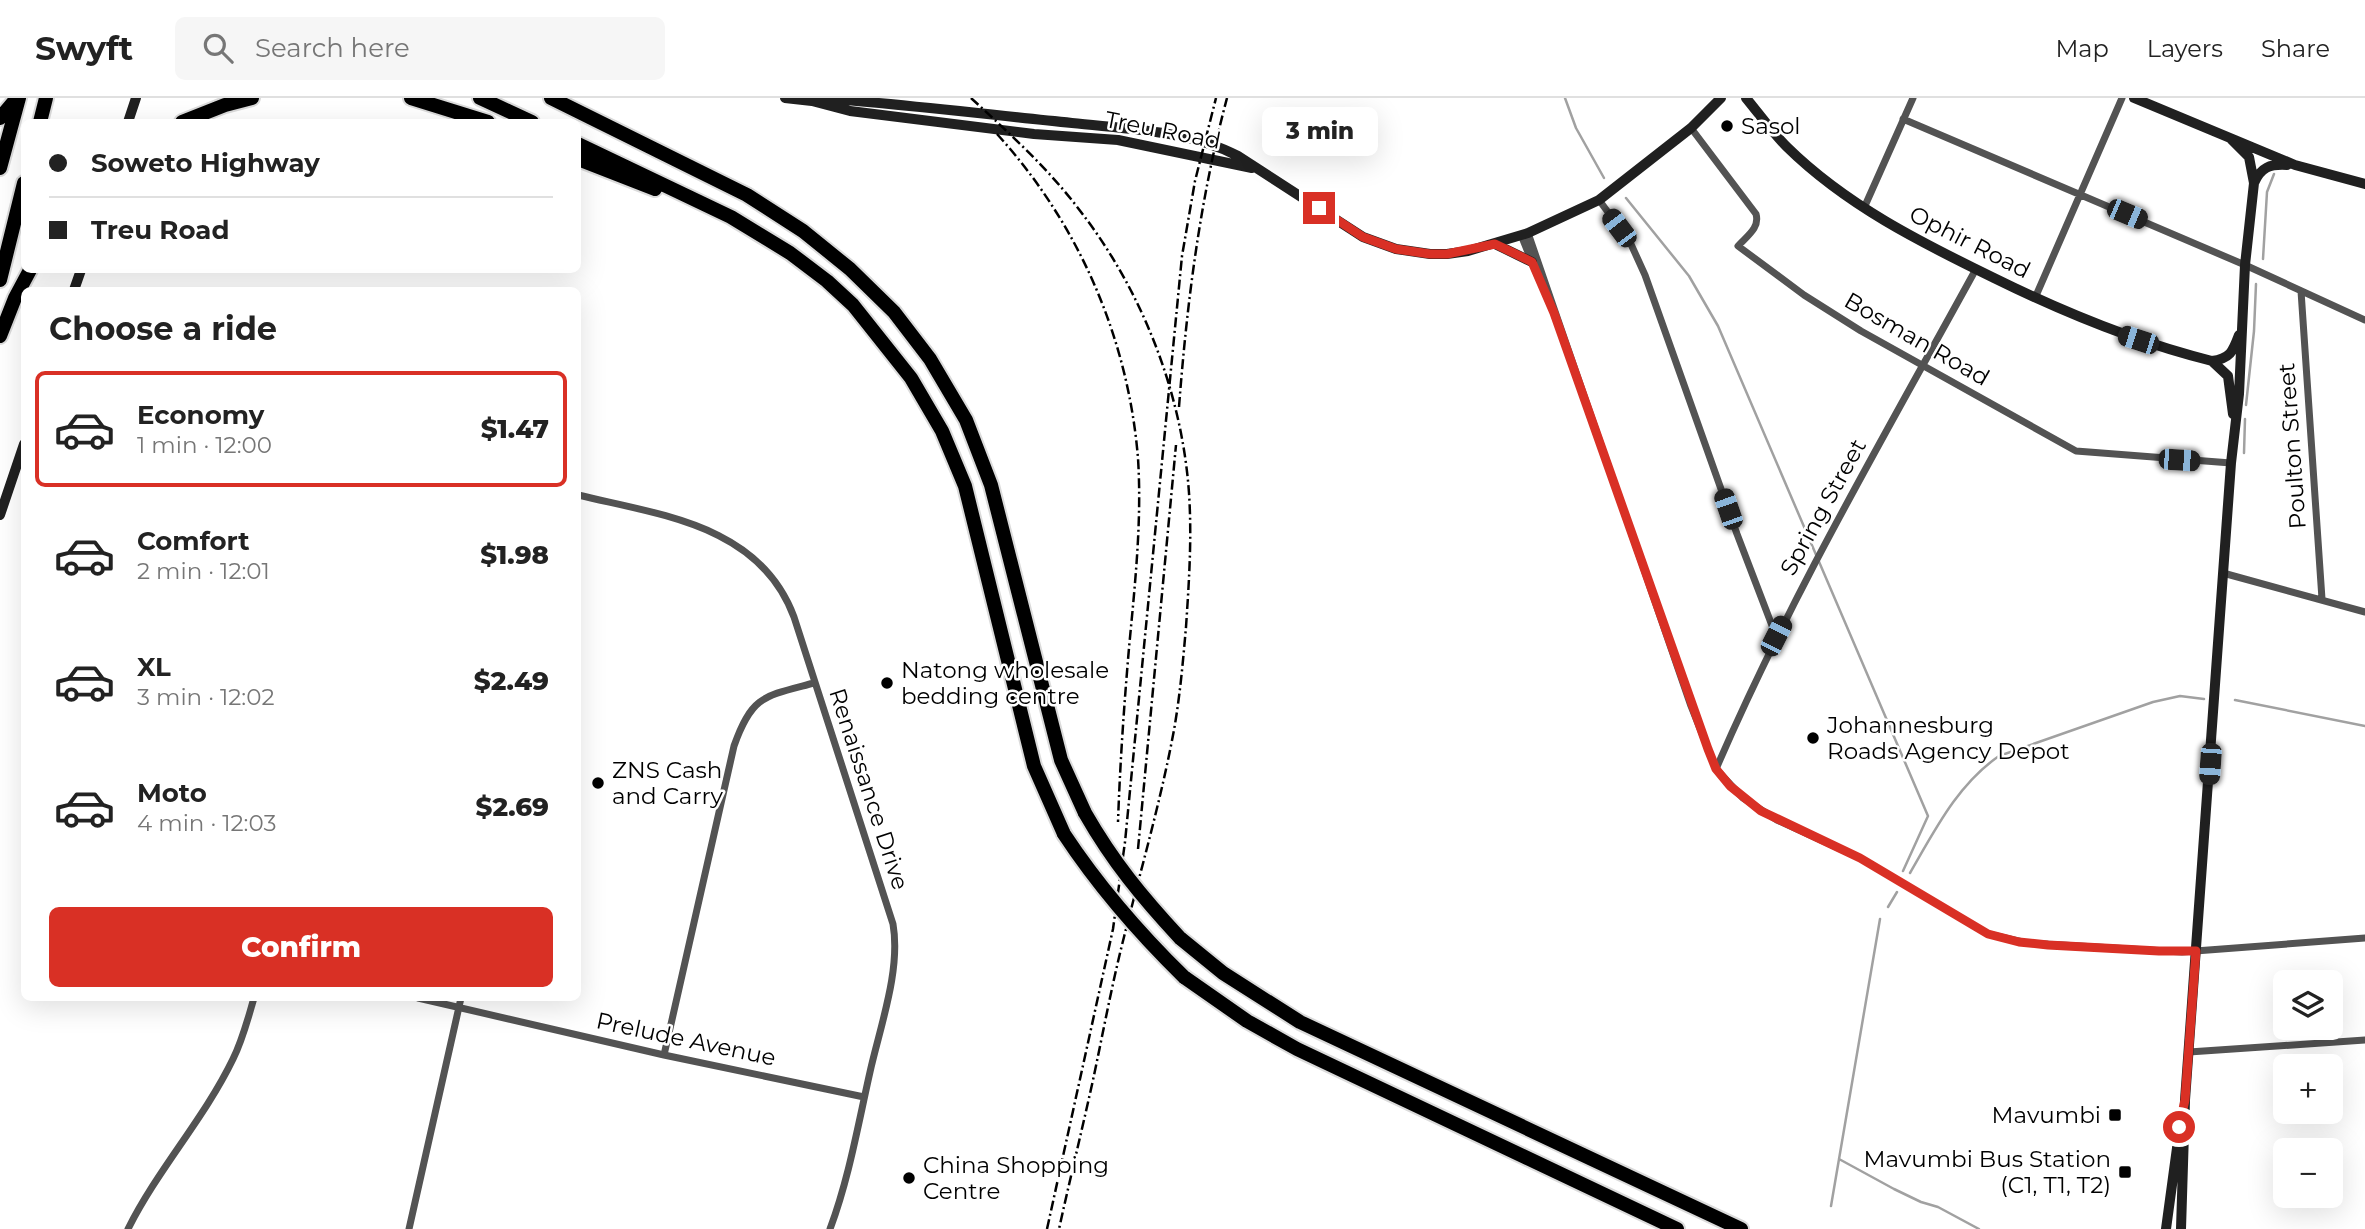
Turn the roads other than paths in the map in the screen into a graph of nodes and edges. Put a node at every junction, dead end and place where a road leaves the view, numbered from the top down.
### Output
1 (18, 98) edge
2 (46, 98) edge
3 (136, 98) edge
4 (252, 98) edge
5 (411, 98) edge
6 (480, 98) edge
7 (551, 98) edge
8 (785, 98) edge
9 (1721, 98) edge
10 (1746, 98) edge
11 (1913, 98) edge
12 (2122, 98) edge
13 (2134, 98) edge
14 (0, 118) edge
15 (41, 119) edge
16 (129, 119) edge
17 (191, 119) edge
18 (478, 119) edge
19 (526, 119) edge
20 (1903, 119) junction
21 (1690, 128) junction
22 (2231, 139) junction
23 (581, 145) edge
24 (581, 160) edge
25 (2295, 165) junction
26 (0, 168) edge
27 (2254, 183) junction
28 (2365, 184) edge
29 (2080, 194) junction
30 (21, 195) edge
31 (1603, 197) junction
32 (1864, 208) junction
33 (732, 217) junction
34 (1524, 234) junction
35 (1495, 244) junction
36 (1532, 262) junction
37 (2245, 265) junction
38 (1976, 269) junction
39 (28, 273) edge
40 (0, 280) edge
41 (2301, 291) junction
42 (2035, 298) junction
43 (1554, 313) junction
44 (2365, 320) edge
45 (2244, 323) junction
46 (0, 336) edge
47 (2212, 360) junction
48 (1923, 366) junction
49 (2234, 422) junction
50 (21, 453) edge
51 (2231, 463) junction
52 (581, 496) edge
53 (0, 515) edge
54 (2223, 573) junction
55 (2322, 599) junction
56 (2365, 612) edge
57 (1776, 636) junction
58 (814, 682) junction
59 (1716, 769) junction
60 (2365, 938) edge
61 (2196, 951) junction
62 (253, 1001) edge
63 (431, 1001) edge
64 (460, 1001) edge
65 (458, 1007) junction
66 (2365, 1040) edge
67 (2189, 1052) junction
68 (664, 1055) junction
69 (864, 1097) junction
70 (2185, 1100) junction
71 (128, 1229) edge
72 (409, 1229) edge
73 (830, 1229) edge
74 (1677, 1229) edge
75 (1741, 1229) edge
76 (2166, 1229) edge
77 (2181, 1229) edge

1 - 14 highway
1 - 26 highway
2 - 15 highway
3 - 16 street
4 - 17 highway
5 - 18 highway
6 - 19 highway
7 - 75 highway, bridge
8 - 35 street, Treu Road
9 - 21 street, Treu Road
10 - 32 street, Ophir Road
11 - 20 street
12 - 29 street
13 - 22 street
20 - 29 street
20 - 32 street
21 - 31 street, Treu Road
21 - 48 street, Bosman Road
22 - 25 street
22 - 27 street
23 - 33 highway
24 - 33 highway
25 - 27 street
25 - 28 street
27 - 37 street
29 - 37 street
29 - 42 street
30 - 40 highway
31 - 34 street, Treu Road
31 - 57 street
32 - 38 street, Ophir Road
33 - 74 highway, bridge
34 - 35 street, Treu Road
34 - 36 street
34 - 43 street
35 - 36 street
36 - 43 street
37 - 41 street
37 - 45 street
38 - 42 street, Ophir Road
38 - 48 street, Spring Street
39 - 46 highway
41 - 44 street
41 - 55 street, Poulton Street
42 - 47 street, Ophir Road
43 - 59 street
45 - 47 street
45 - 49 street
47 - 49 street
48 - 51 street, Bosman Road
48 - 57 street, Spring Street
49 - 51 street
50 - 53 street
51 - 54 street
52 - 58 street, Renaissance Drive
54 - 55 street
54 - 61 street
55 - 56 street
57 - 59 street, Spring Street
58 - 68 street
58 - 69 street, Renaissance Drive
59 - 61 street
60 - 61 street
61 - 67 street
62 - 71 street
63 - 65 street, Prelude Avenue
64 - 65 street
65 - 68 street, Prelude Avenue
65 - 72 street
66 - 67 street
67 - 70 street
68 - 69 street, Prelude Avenue
69 - 73 street, Renaissance Drive
70 - 76 street
70 - 77 street

